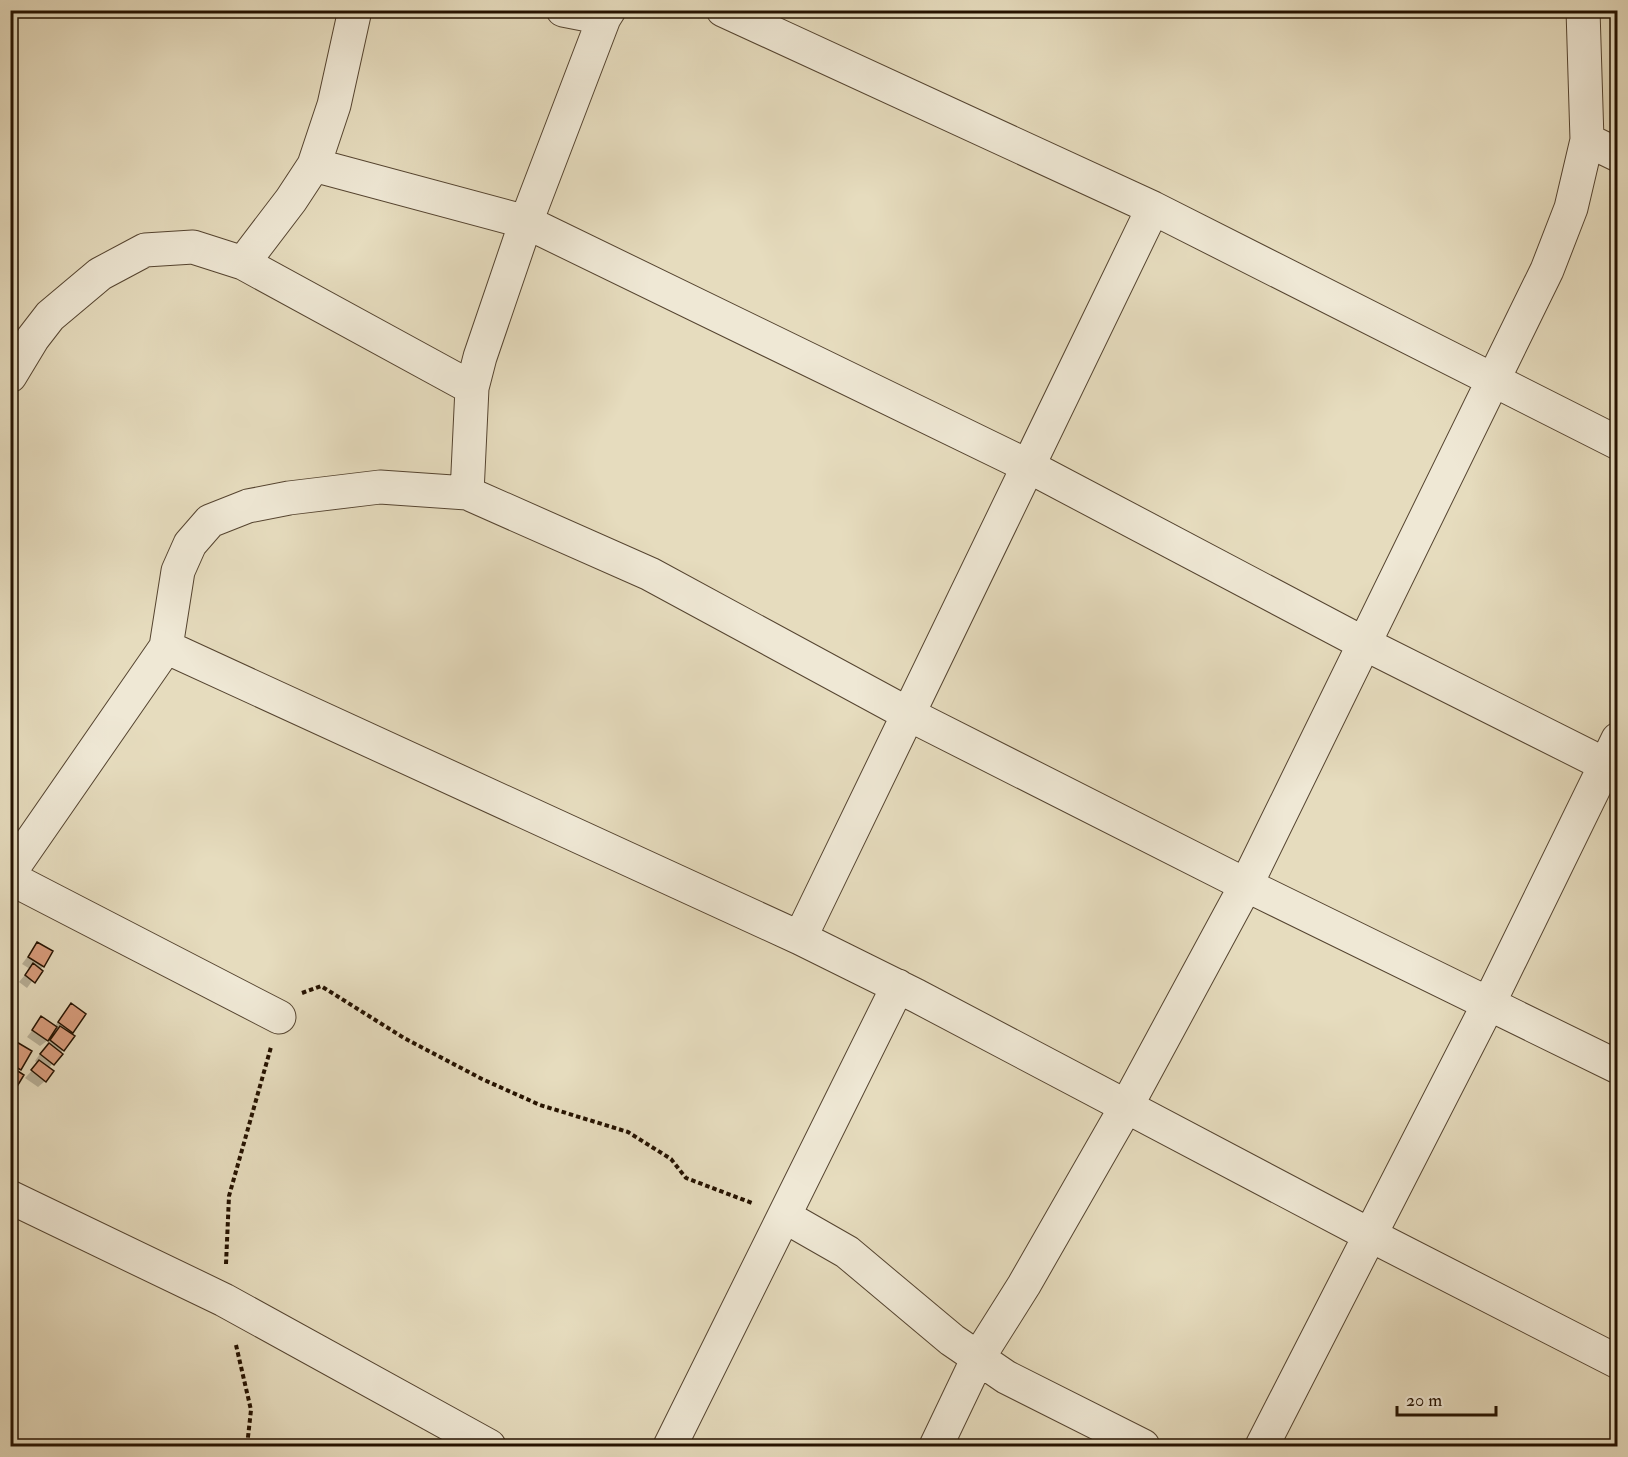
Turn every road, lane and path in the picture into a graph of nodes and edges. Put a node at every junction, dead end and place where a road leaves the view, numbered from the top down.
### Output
1 (356, 10) edge
2 (563, 10) edge
3 (723, 10) edge
4 (1583, 10) edge
5 (606, 14) edge
6 (1587, 140) junction
7 (1617, 155) edge
8 (314, 165) junction
9 (1153, 208) junction
10 (526, 222) junction
11 (243, 262) junction
12 (22, 335) edge
13 (10, 376) edge
14 (1494, 382) junction
15 (472, 388) junction
16 (1617, 443) edge
17 (1026, 465) junction
18 (467, 493) junction
19 (1363, 644) junction
20 (166, 647) junction
21 (910, 714) junction
22 (1613, 758) edge
23 (10, 873) edge
24 (10, 878) edge
25 (1246, 885) junction
26 (800, 938) junction
27 (898, 986) junction
28 (1488, 1005) junction
29 (279, 1017) junction
30 (1617, 1067) edge
31 (1126, 1107) junction
32 (10, 1197) edge
33 (784, 1215) junction
34 (1368, 1234) junction
35 (224, 1300) junction
36 (978, 1358) junction
37 (1617, 1362) edge
38 (247, 1446) edge
39 (489, 1446) edge
40 (670, 1446) edge
41 (936, 1446) edge
42 (1143, 1446) edge
43 (1262, 1446) edge

1 - 8 street
2 - 5 street
3 - 9 street
4 - 6 street
5 - 10 street
6 - 7 street
6 - 14 street
8 - 10 street
8 - 11 street
9 - 14 street
9 - 17 street
10 - 15 street
10 - 17 street
11 - 12 street
11 - 15 street
12 - 13 street
14 - 16 street
14 - 19 street
15 - 18 street
17 - 19 street
17 - 21 street
18 - 20 street
18 - 21 street
19 - 22 street
19 - 25 street
20 - 23 street
20 - 26 street
21 - 25 street
21 - 26 street
22 - 28 street
24 - 29 street
25 - 28 street
25 - 31 street
26 - 27 street
27 - 31 street
27 - 33 street
28 - 30 street
28 - 34 street
29 - 33 path
29 - 35 path
31 - 34 street
31 - 36 street
32 - 35 street
33 - 36 street
33 - 40 street
34 - 37 street
34 - 43 street
35 - 38 path
35 - 39 street
36 - 41 street
36 - 42 street

